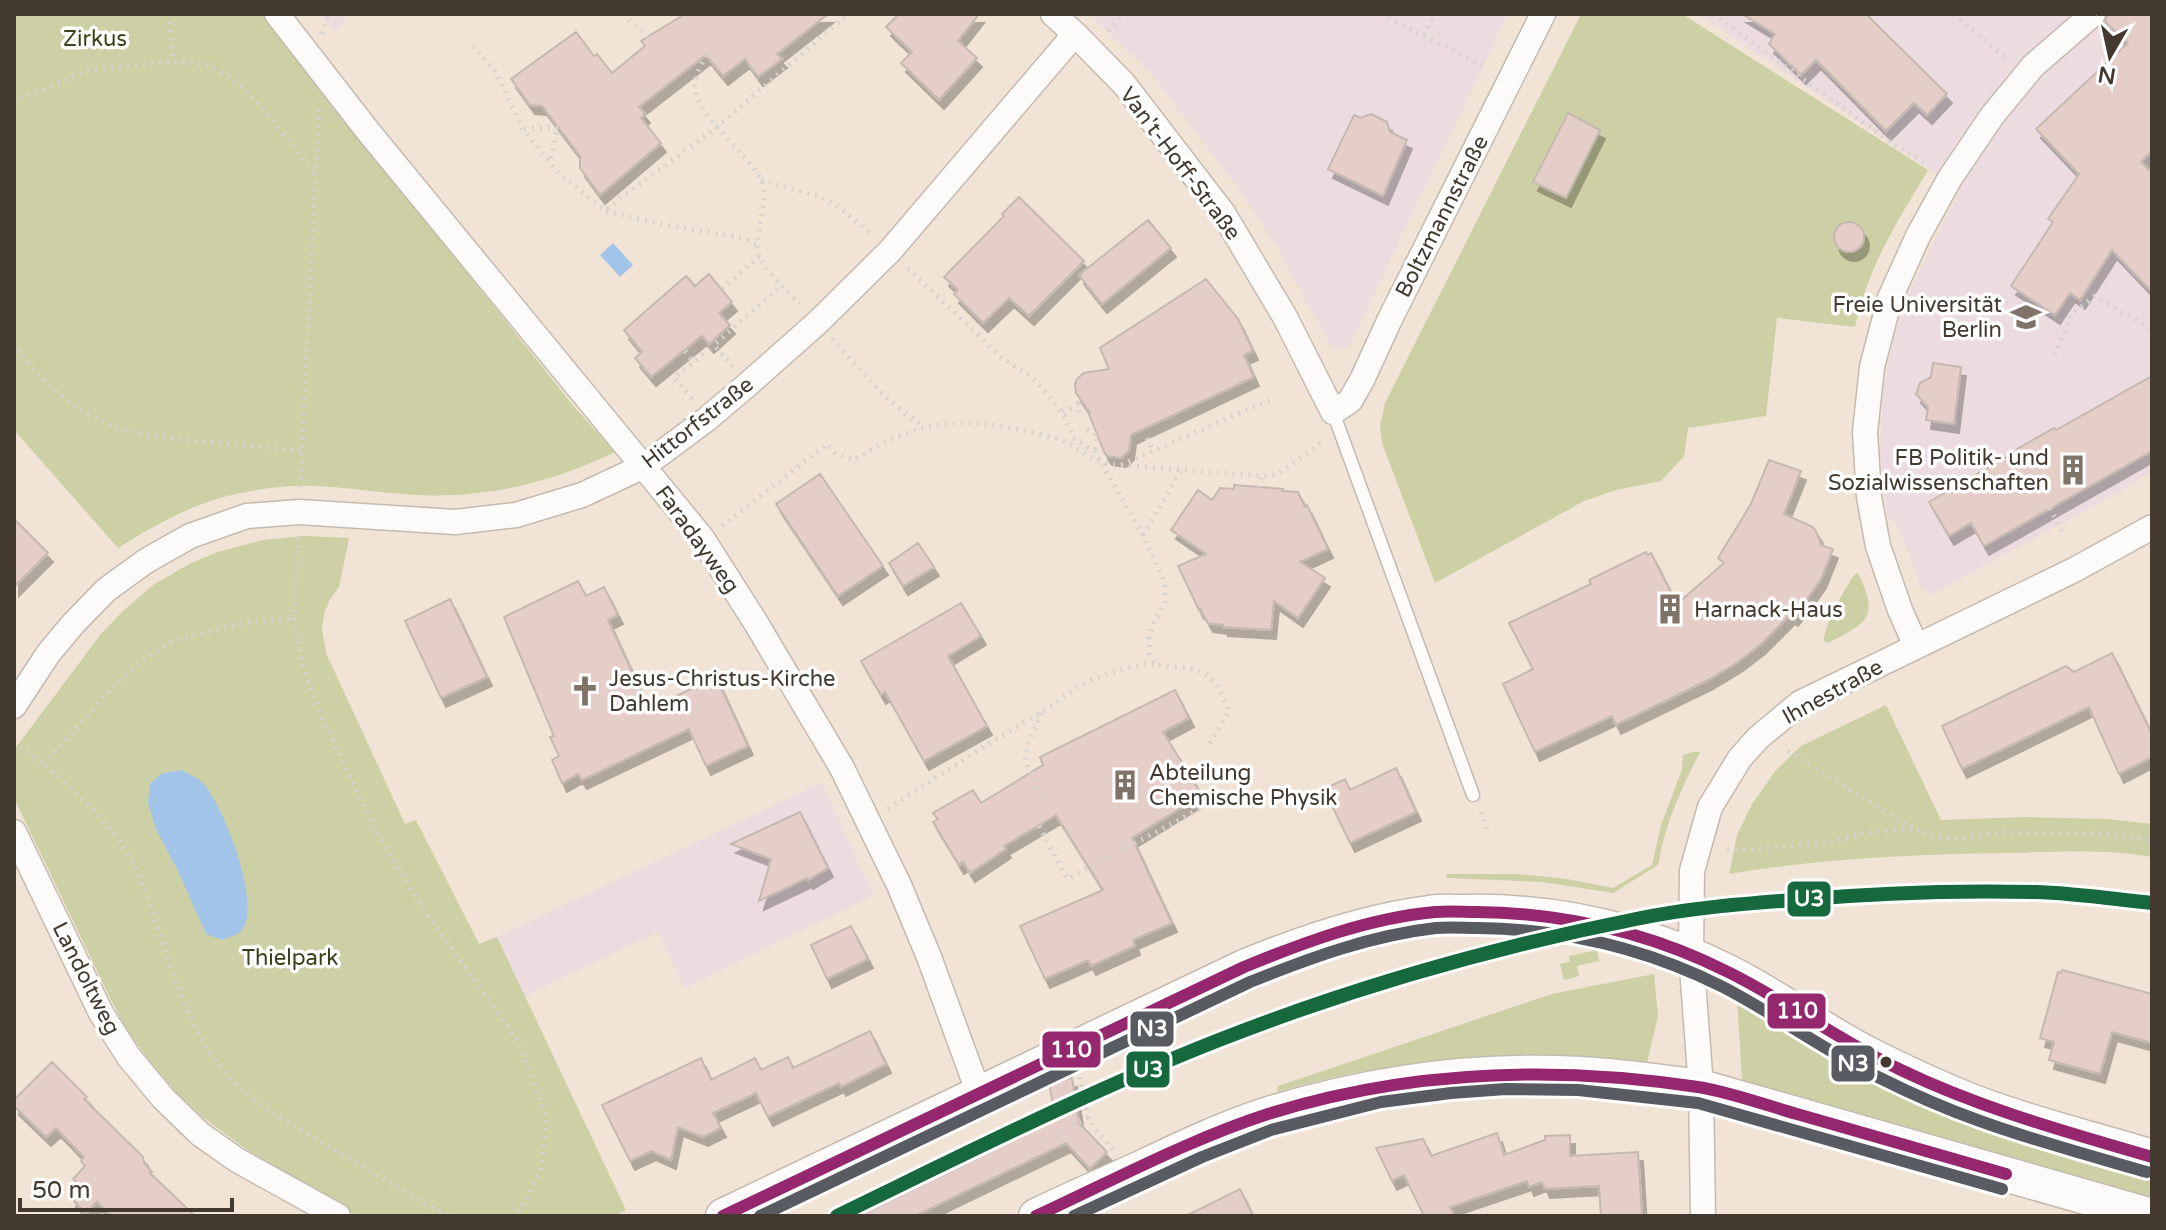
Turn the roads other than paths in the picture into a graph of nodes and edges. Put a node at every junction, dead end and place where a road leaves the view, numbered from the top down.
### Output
1 (277, 14) edge
2 (1053, 14) edge
3 (1543, 14) edge
4 (2093, 14) edge
5 (1075, 34) junction
6 (1333, 412) junction
7 (644, 466) junction
8 (2152, 527) edge
9 (1916, 646) junction
10 (14, 706) edge
11 (1473, 795) dead end
12 (14, 832) edge
13 (1691, 954) junction
14 (1701, 1087) junction
15 (979, 1094) junction
16 (2152, 1157) edge
17 (1041, 1215) edge
18 (338, 1216) edge
19 (723, 1216) edge
20 (1703, 1216) edge
21 (2152, 1216) edge

1 - 7 street, Faradayweg
2 - 5 street, Van't-Hoff-Straße
3 - 6 street, Boltzmannstraße
4 - 9 street
5 - 6 street, Van't-Hoff-Straße
5 - 7 street, Hittorfstraße
6 - 11 lane
7 - 10 street, Hittorfstraße
7 - 15 street, Faradayweg
8 - 9 street, Ihnestraße
9 - 13 street, Ihnestraße
12 - 18 street, Landoltweg
13 - 14 street, Ihnestraße
13 - 15 main road
13 - 16 main road
14 - 17 main road
14 - 20 street, Ihnestraße
14 - 21 main road
15 - 19 main road

